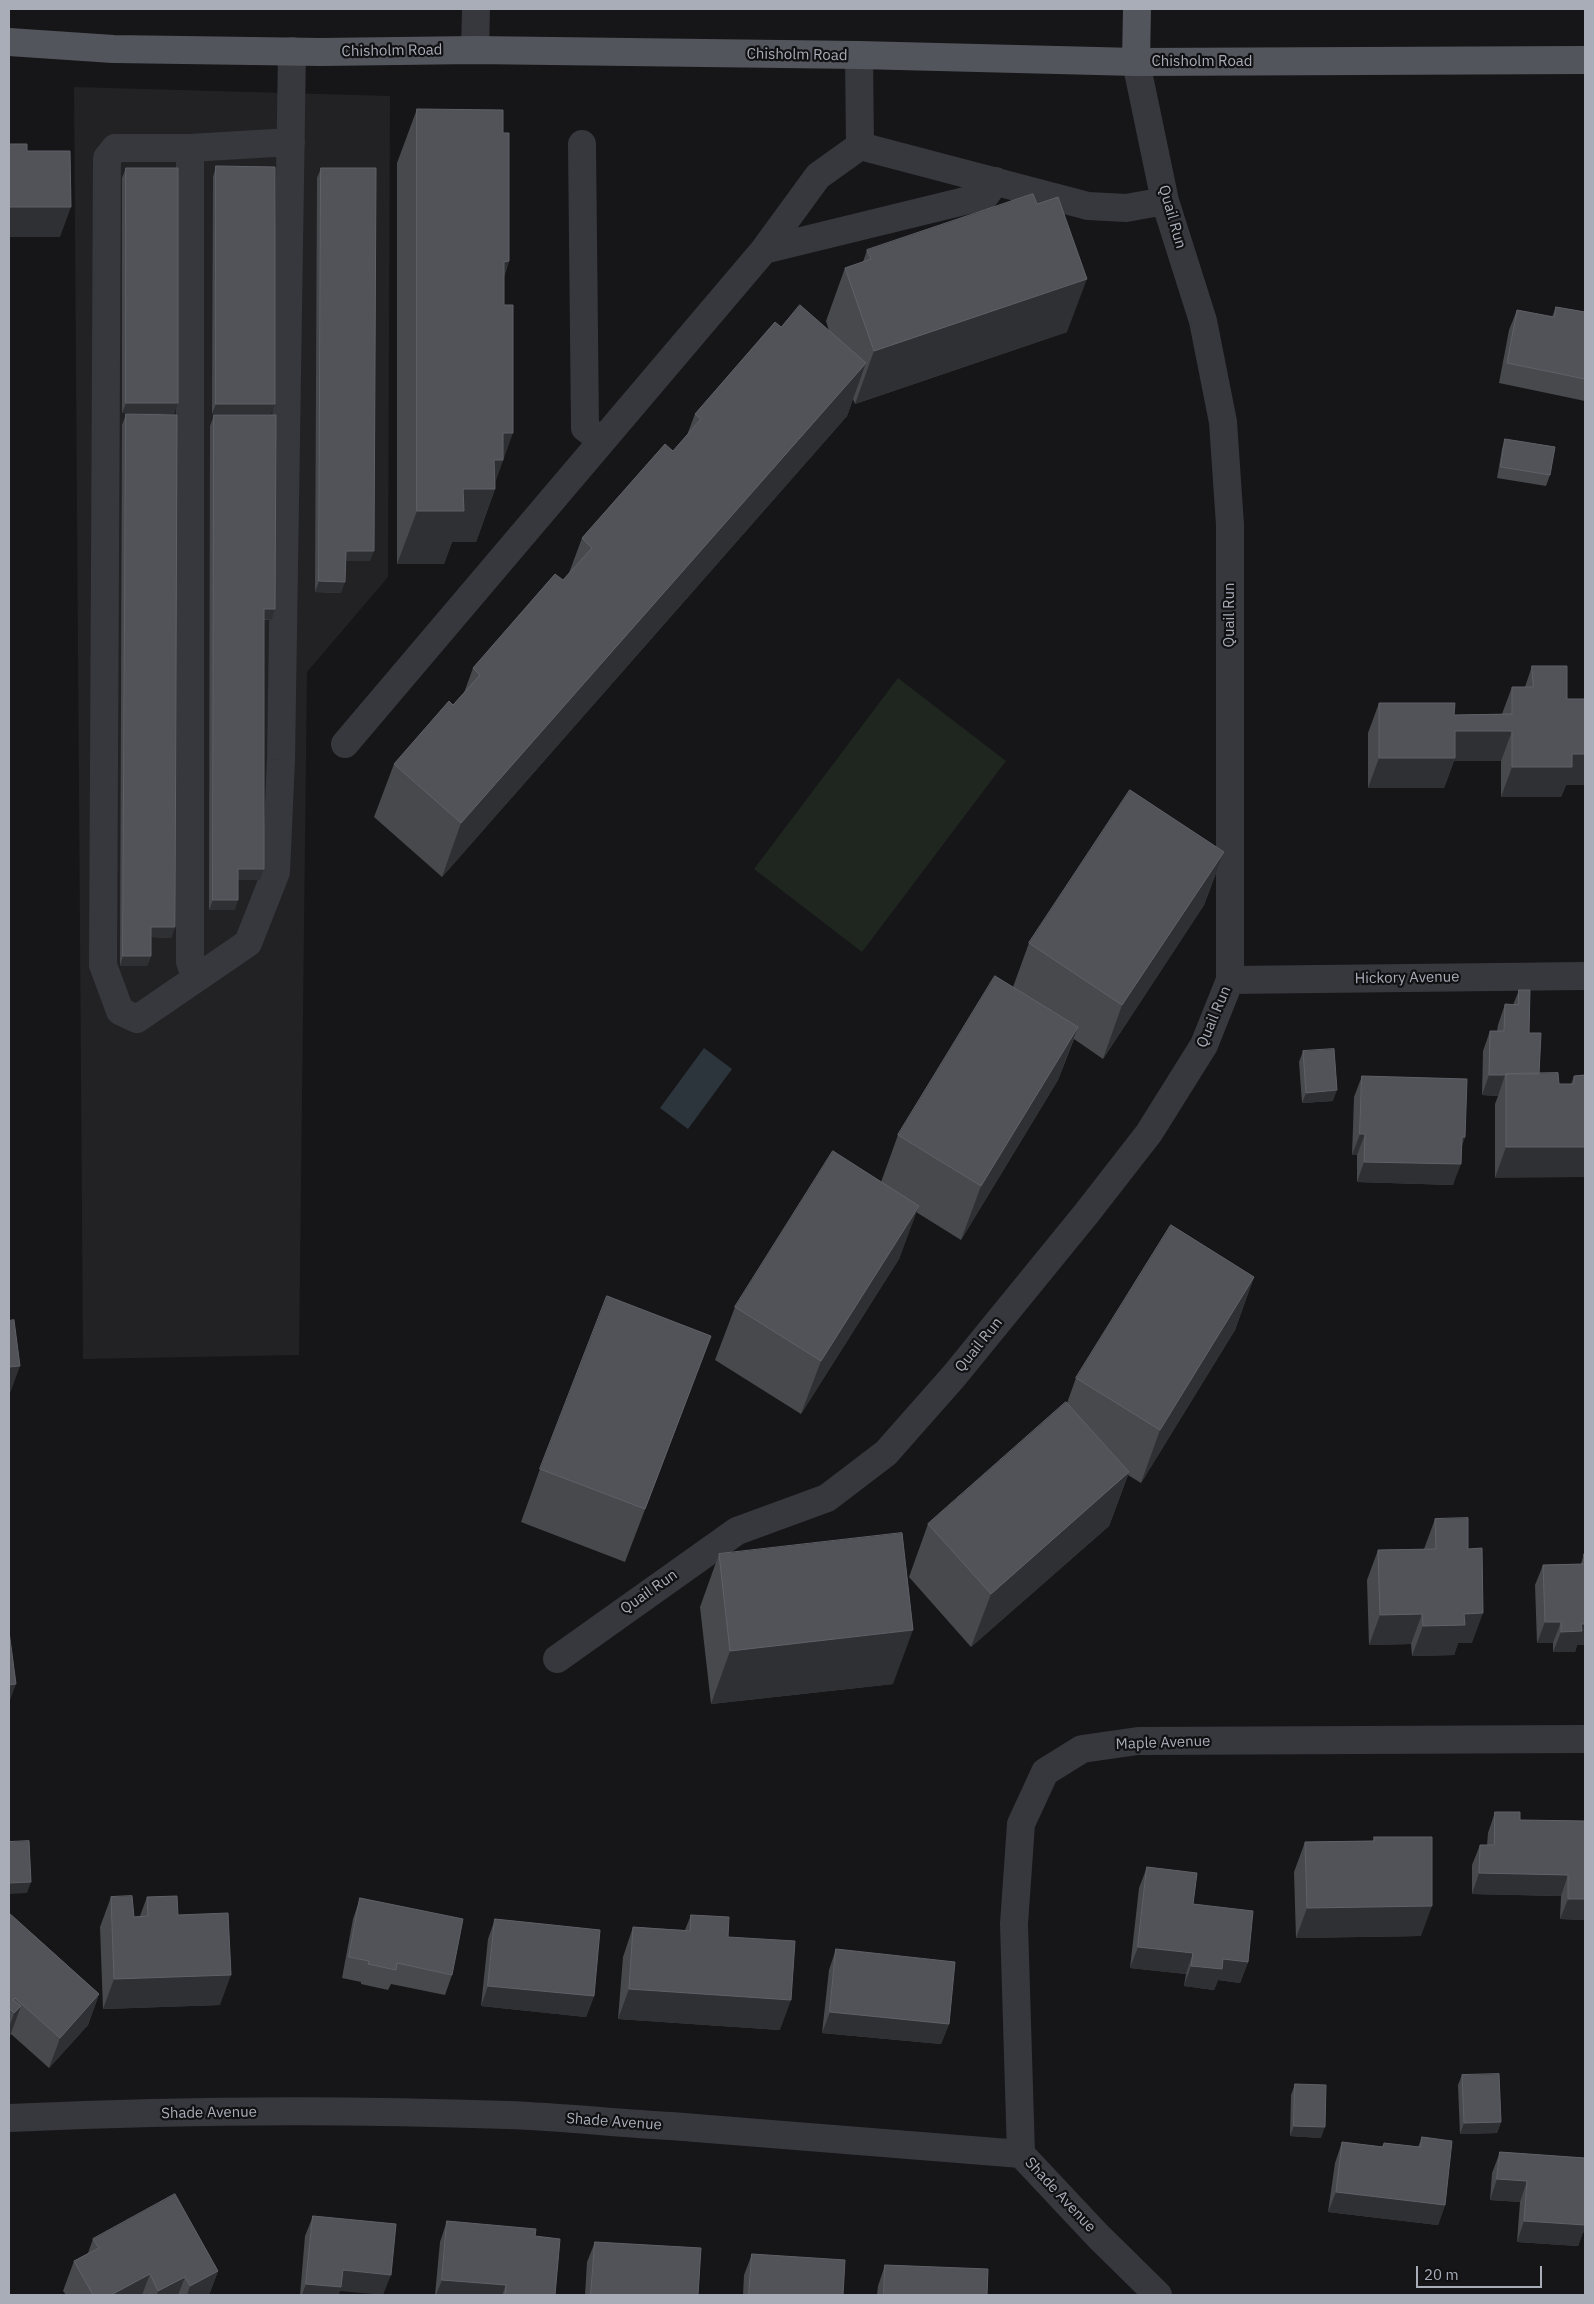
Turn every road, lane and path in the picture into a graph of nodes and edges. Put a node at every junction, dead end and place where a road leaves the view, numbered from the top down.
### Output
1 (476, 9) edge
2 (1137, 9) edge
3 (9, 42) edge
4 (475, 50) junction
5 (292, 51) junction
6 (859, 56) junction
7 (1585, 60) edge
8 (1136, 62) junction
9 (291, 142) junction
10 (582, 144) dead end
11 (860, 146) junction
12 (190, 148) junction
13 (996, 181) junction
14 (1165, 201) junction
15 (764, 250) junction
16 (602, 441) junction
17 (345, 744) dead end
18 (1585, 976) edge
19 (196, 978) junction
20 (1230, 980) junction
21 (557, 1659) dead end
22 (1585, 1739) edge
23 (9, 2118) edge
24 (1021, 2154) junction
25 (1158, 2295) edge

1 - 4 street
2 - 8 main road
3 - 5 main road, Chisholm Road
4 - 5 main road, Chisholm Road
4 - 6 main road, Chisholm Road
5 - 9 street
6 - 8 main road, Chisholm Road
6 - 11 street
7 - 8 main road, Chisholm Road
8 - 14 street, Quail Run
9 - 12 street
9 - 19 street
10 - 16 street
11 - 13 street
11 - 15 street
12 - 19 street
12 - 19 street
13 - 14 street
13 - 15 street
14 - 20 street, Quail Run
15 - 16 street
16 - 17 street
18 - 20 street, Hickory Avenue
20 - 21 street, Quail Run
22 - 24 street, Maple Avenue
23 - 24 street, Shade Avenue
24 - 25 street, Shade Avenue

